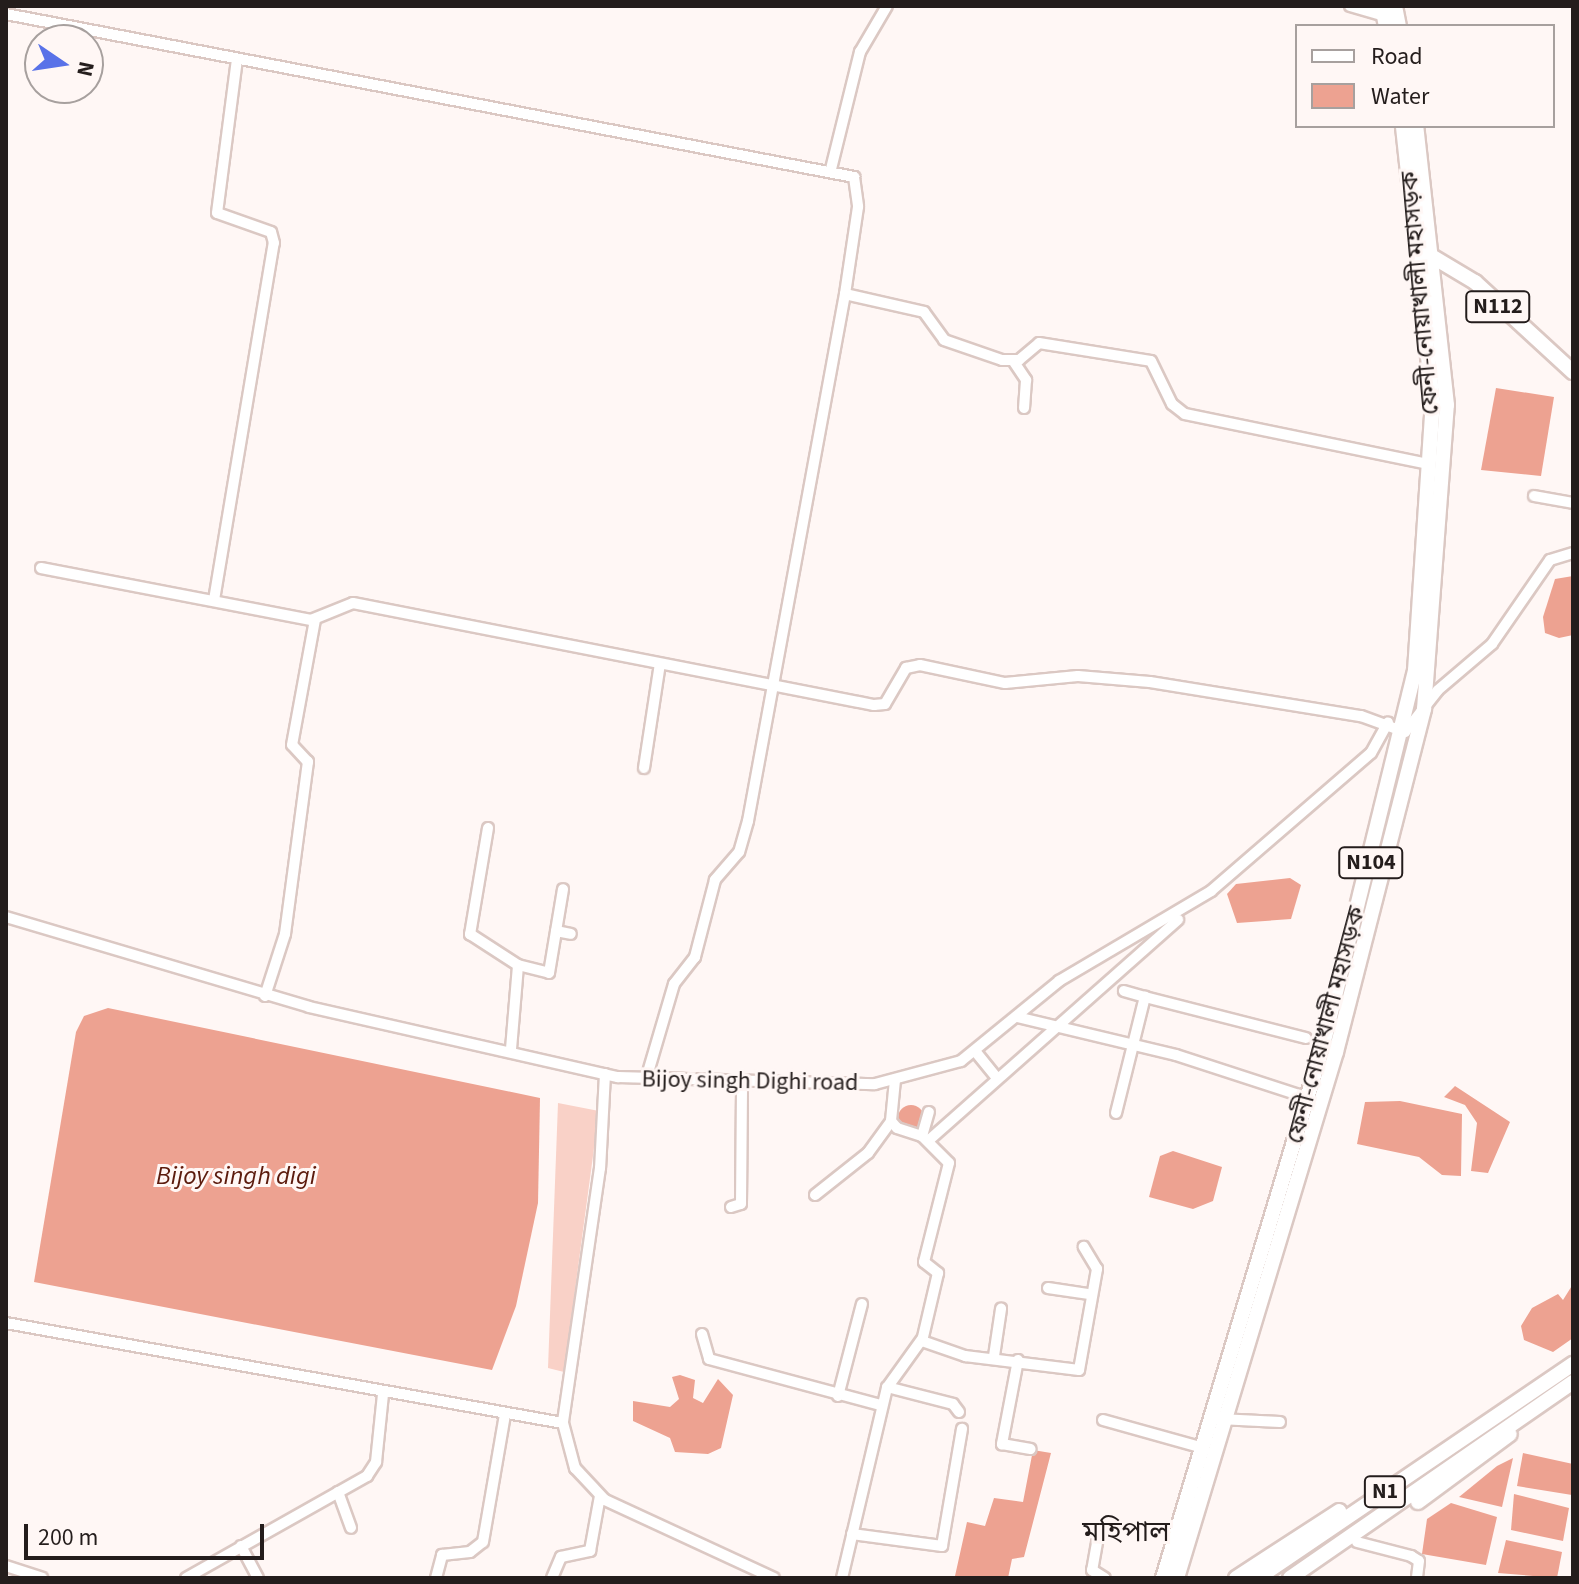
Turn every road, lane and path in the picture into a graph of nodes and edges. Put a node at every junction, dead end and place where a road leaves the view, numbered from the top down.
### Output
1 (887, 6) edge
2 (1350, 6) edge
3 (6, 14) edge
4 (1387, 14) edge
5 (237, 59) junction
6 (1403, 128) edge
7 (1416, 128) edge
8 (831, 169) junction
9 (1419, 247) junction
10 (1434, 259) junction
11 (845, 294) junction
12 (1014, 362) junction
13 (1573, 372) edge
14 (1024, 408) dead end
15 (1429, 464) junction
16 (1534, 496) dead end
17 (1573, 503) edge
18 (1573, 553) edge
19 (41, 568) dead end
20 (214, 600) junction
21 (315, 620) junction
22 (660, 664) junction
23 (771, 686) junction
24 (1424, 709) junction
25 (1388, 722) junction
26 (1405, 732) junction
27 (644, 768) dead end
28 (488, 828) dead end
29 (563, 889) dead end
30 (1191, 911) dead end
31 (6, 917) edge
32 (556, 931) junction
33 (571, 934) dead end
34 (518, 965) junction
35 (1124, 991) dead end
36 (265, 996) junction
37 (1145, 997) junction
38 (1017, 1017) junction
39 (1054, 1026) junction
40 (1306, 1038) dead end
41 (1132, 1046) junction
42 (511, 1049) junction
43 (975, 1051) junction
44 (605, 1074) junction
45 (997, 1078) junction
46 (646, 1079) junction
47 (895, 1080) junction
48 (742, 1084) junction
49 (1308, 1098) junction
50 (929, 1112) dead end
51 (1116, 1113) dead end
52 (891, 1121) junction
53 (925, 1139) junction
54 (815, 1195) dead end
55 (731, 1207) dead end
56 (1084, 1247) dead end
57 (1048, 1288) dead end
58 (1088, 1294) junction
59 (862, 1304) dead end
60 (1001, 1309) dead end
61 (6, 1323) edge
62 (702, 1334) dead end
63 (922, 1339) junction
64 (994, 1356) junction
65 (1018, 1360) junction
66 (1573, 1364) edge
67 (1573, 1382) edge
68 (889, 1385) junction
69 (383, 1394) junction
70 (838, 1396) junction
71 (881, 1405) junction
72 (959, 1412) dead end
73 (1516, 1413) junction
74 (505, 1415) junction
75 (1216, 1418) junction
76 (1103, 1420) dead end
77 (1280, 1422) dead end
78 (563, 1423) junction
79 (962, 1429) dead end
80 (1200, 1447) junction
81 (1031, 1449) dead end
82 (338, 1492) junction
83 (600, 1496) junction
84 (351, 1528) dead end
85 (852, 1534) junction
86 (1098, 1537) dead end
87 (1357, 1542) junction
88 (241, 1546) junction
89 (6, 1566) edge
90 (42, 1578) edge
91 (186, 1578) edge
92 (258, 1578) edge
93 (436, 1578) edge
94 (552, 1578) edge
95 (774, 1578) edge
96 (842, 1578) edge
97 (1105, 1578) edge
98 (1163, 1578) edge
99 (1177, 1578) edge
100 (1236, 1578) edge
101 (1258, 1578) edge
102 (1290, 1578) edge
103 (1302, 1578) edge
104 (1417, 1578) edge

1 - 8 street
2 - 4 street
3 - 5 street
5 - 8 street
5 - 20 street
6 - 9 highway, ফেনী-নোয়াখালী মহাসড়ক / N104
7 - 10 highway, ফেনী-নোয়াখালী মহাসড়ক / N104
8 - 11 street
9 - 10 highway, N112
9 - 15 highway, ফেনী-নোয়াখালী মহাসড়ক / N104
10 - 13 highway, N112
10 - 24 highway, ফেনী-নোয়াখালী মহাসড়ক / N104
11 - 12 street
11 - 23 street
12 - 14 street
12 - 15 street
15 - 26 highway, ফেনী-নোয়াখালী মহাসড়ক / N104
16 - 17 street
18 - 24 street
19 - 20 street
20 - 21 street
21 - 22 street
21 - 36 street
22 - 23 street
22 - 27 street
23 - 25 street
23 - 46 street
24 - 26 street
24 - 75 highway, ফেনী-নোয়াখালী মহাসড়ক / N104
25 - 26 street
25 - 38 street, Bijoy singh Dighi road
26 - 49 highway, ফেনী-নোয়াখালী মহাসড়ক / N104
28 - 34 street
29 - 32 street
30 - 39 street
31 - 36 street, Bijoy singh Dighi road
32 - 33 street
32 - 34 street
34 - 42 street
35 - 37 street
36 - 42 street, Bijoy singh Dighi road
37 - 40 street
37 - 41 street
38 - 39 street
38 - 43 street, Bijoy singh Dighi road
39 - 41 street
39 - 45 street
41 - 49 street
41 - 51 street
42 - 44 street, Bijoy singh Dighi road
43 - 45 street
43 - 47 street, Bijoy singh Dighi road
44 - 46 street, Bijoy singh Dighi road
44 - 78 street
45 - 53 street
46 - 48 street, Bijoy singh Dighi road
47 - 48 street, Bijoy singh Dighi road
47 - 52 street
48 - 55 street
49 - 75 highway, ফেনী-নোয়াখালী মহাসড়ক / N104
50 - 53 street
52 - 53 street
52 - 54 street
53 - 63 street
56 - 58 street
57 - 58 street
58 - 65 street
59 - 70 street
60 - 64 street
61 - 69 street
62 - 70 street
63 - 64 street
63 - 68 street
64 - 65 street
65 - 81 street
66 - 73 highway, N1
67 - 73 highway, N1
68 - 71 street
68 - 72 street
69 - 74 street
69 - 82 street
70 - 71 street
71 - 85 street
73 - 87 highway
73 - 100 highway
73 - 101 highway, N1
73 - 102 highway, N1
74 - 78 street
74 - 93 street
75 - 77 street
75 - 80 highway, ফেনী-নোয়াখালী মহাসড়ক / N104
75 - 99 highway, ফেনী-নোয়াখালী মহাসড়ক / N104
76 - 80 street
78 - 83 street
79 - 85 street
80 - 98 highway, ফেনী-নোয়াখালী মহাসড়ক / N104
82 - 84 street
82 - 88 street
83 - 94 street
83 - 95 street
85 - 96 street
86 - 97 street
87 - 103 highway
87 - 104 street
88 - 91 street
88 - 92 street
89 - 90 street

